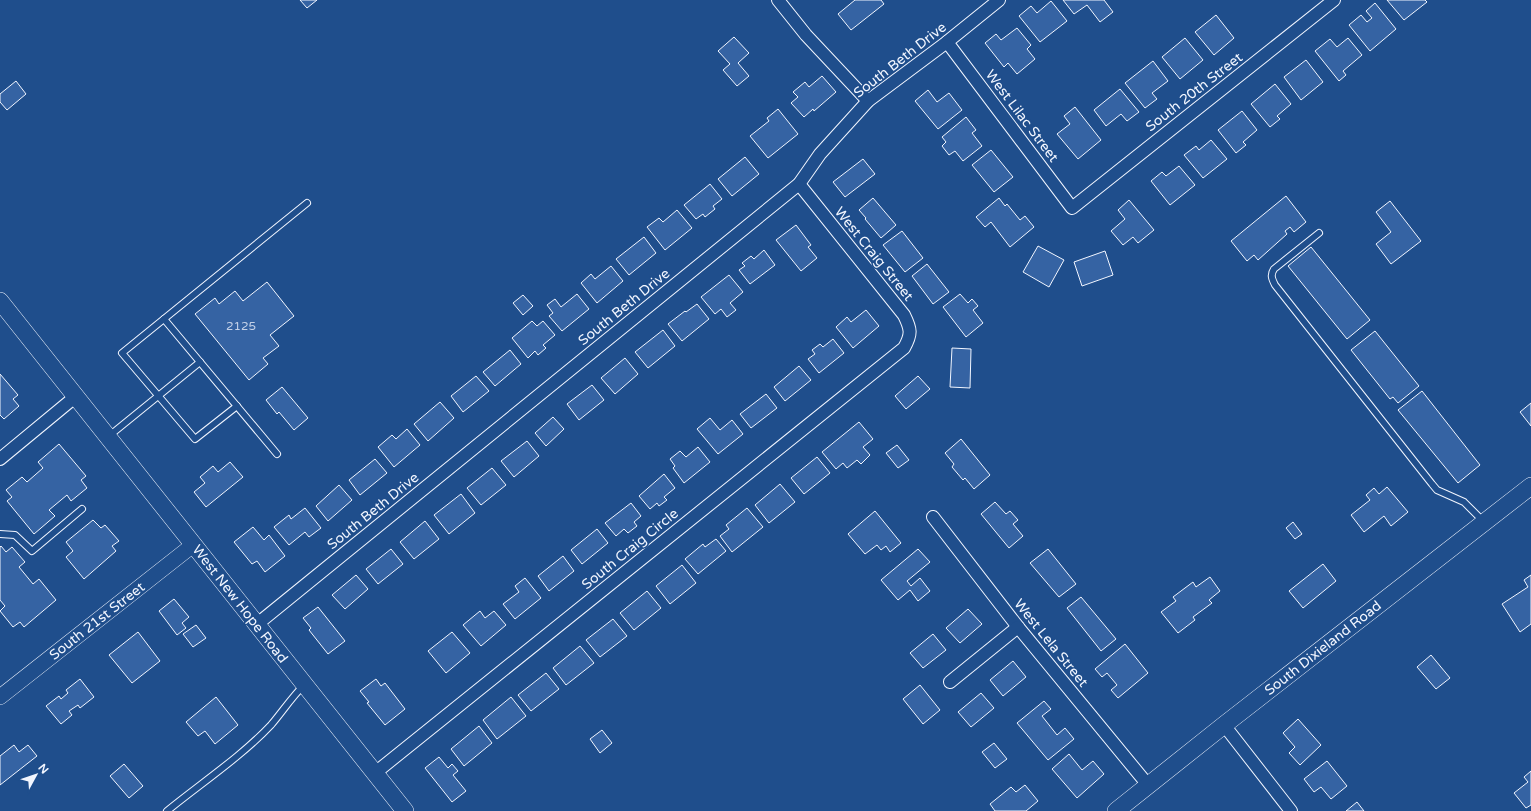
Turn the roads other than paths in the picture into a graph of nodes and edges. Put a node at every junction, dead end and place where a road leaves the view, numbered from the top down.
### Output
1 (778, 0) edge
2 (999, 0) edge
3 (1334, 0) edge
4 (947, 42) junction
5 (868, 101) junction
6 (799, 184) junction
7 (307, 203) dead end
8 (1072, 208) joint
9 (1319, 233) dead end
10 (0, 301) edge
11 (164, 319) junction
12 (904, 348) joint
13 (200, 362) junction
14 (158, 396) junction
15 (75, 397) junction
16 (237, 406) junction
17 (108, 437) junction
18 (277, 454) dead end
19 (0, 459) edge
20 (1531, 486) edge
21 (82, 509) dead end
22 (933, 517) dead end
23 (1484, 523) junction
24 (0, 534) edge
25 (193, 544) junction
26 (256, 625) junction
27 (1018, 627) junction
28 (950, 682) dead end
29 (304, 685) junction
30 (0, 697) edge
31 (1224, 725) junction
32 (375, 773) junction
33 (1148, 785) junction
34 (167, 811) edge
35 (405, 811) edge
36 (1116, 811) edge
37 (1291, 811) edge

1 - 5 street
2 - 4 street, South Beth Drive
3 - 8 street, South 20th Street
4 - 5 street, South Beth Drive
4 - 8 street, West Lilac Street
5 - 6 street, South Beth Drive
6 - 12 street, West Craig Street
6 - 26 street, South Beth Drive
7 - 11 lane
9 - 23 lane
10 - 15 main road, West New Hope Road
11 - 13 lane
11 - 14 lane
12 - 32 street, South Craig Circle
13 - 14 lane
13 - 16 lane
14 - 16 lane
14 - 17 lane
15 - 17 main road, West New Hope Road
15 - 19 street
16 - 18 lane
17 - 25 main road, West New Hope Road
20 - 23 main road, South Dixieland Road
21 - 24 lane
22 - 27 street, West Lela Street
23 - 31 main road, South Dixieland Road
25 - 26 main road, West New Hope Road
25 - 30 street, South 21st Street
26 - 29 main road, West New Hope Road
27 - 28 street
27 - 33 street, West Lela Street
29 - 32 main road, West New Hope Road
29 - 34 lane
31 - 33 main road, South Dixieland Road
31 - 37 street
32 - 35 main road, West New Hope Road
33 - 36 main road, South Dixieland Road

